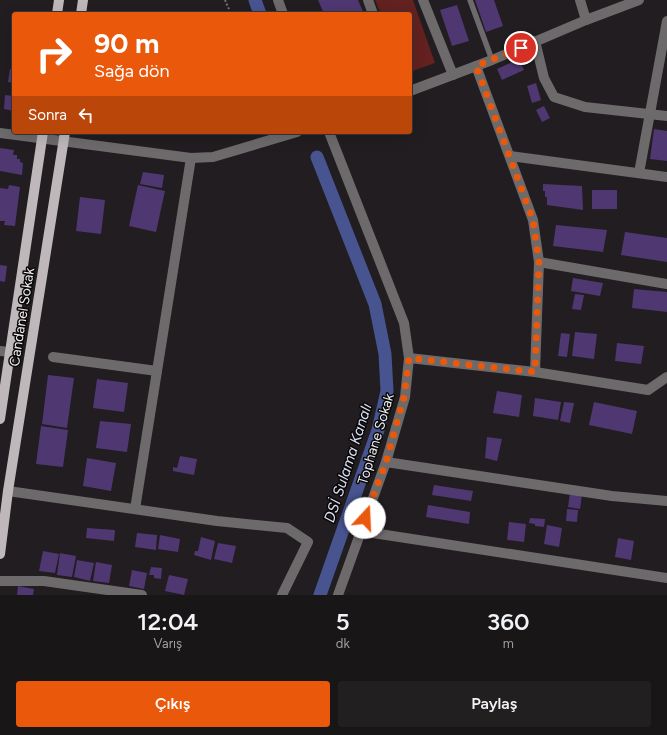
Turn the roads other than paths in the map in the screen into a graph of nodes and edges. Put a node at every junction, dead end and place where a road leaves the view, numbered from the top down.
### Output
1 (59, 0) edge
2 (83, 0) edge
3 (278, 0) edge
4 (368, 0) edge
5 (423, 0) edge
6 (470, 0) edge
7 (580, 0) edge
8 (639, 0) edge
9 (57, 12) edge
10 (81, 12) edge
11 (282, 12) edge
12 (372, 12) edge
13 (586, 20) junction
14 (667, 21) edge
15 (535, 42) junction
16 (492, 60) junction
17 (476, 66) junction
18 (453, 75) junction
19 (412, 90) edge
20 (649, 114) junction
21 (667, 116) edge
22 (0, 133) edge
23 (12, 134) edge
24 (22, 134) edge
25 (290, 134) edge
26 (330, 134) edge
27 (43, 135) edge
28 (65, 136) edge
29 (510, 156) junction
30 (191, 158) junction
31 (639, 173) junction
32 (667, 177) edge
33 (539, 262) junction
34 (667, 284) edge
35 (4, 351) edge
36 (53, 357) dead end
37 (409, 358) junction
38 (157, 371) junction
39 (535, 372) junction
40 (667, 378) edge
41 (0, 419) edge
42 (386, 462) junction
43 (8, 491) junction
44 (667, 501) edge
45 (135, 509) junction
46 (360, 532) junction
47 (0, 554) edge
48 (667, 578) edge
49 (0, 581) edge
50 (142, 595) edge
51 (282, 595) edge
52 (338, 595) edge

1 - 9 main road
2 - 10 main road
3 - 11 street
4 - 12 street
5 - 18 street
6 - 16 lane
7 - 13 street
8 - 13 street
13 - 15 street
14 - 20 street
15 - 16 street
15 - 20 street
16 - 17 street
17 - 18 street
17 - 29 street
18 - 19 street
20 - 21 street
20 - 31 street
22 - 23 street
24 - 27 street
25 - 30 street
26 - 37 street, Tophane Sokak
27 - 28 street
27 - 35 main road
28 - 30 street
28 - 43 main road, Candanel Sokak
29 - 31 street
29 - 33 street
30 - 38 street
31 - 32 street
33 - 34 street
33 - 39 street
35 - 41 main road
36 - 38 street
37 - 39 street
37 - 42 street, Tophane Sokak
38 - 45 street
39 - 40 street
42 - 44 street
42 - 46 street, Tophane Sokak
43 - 45 street
43 - 47 main road, Candanel Sokak
45 - 51 street
46 - 48 street
46 - 52 street, Tophane Sokak
49 - 50 street

